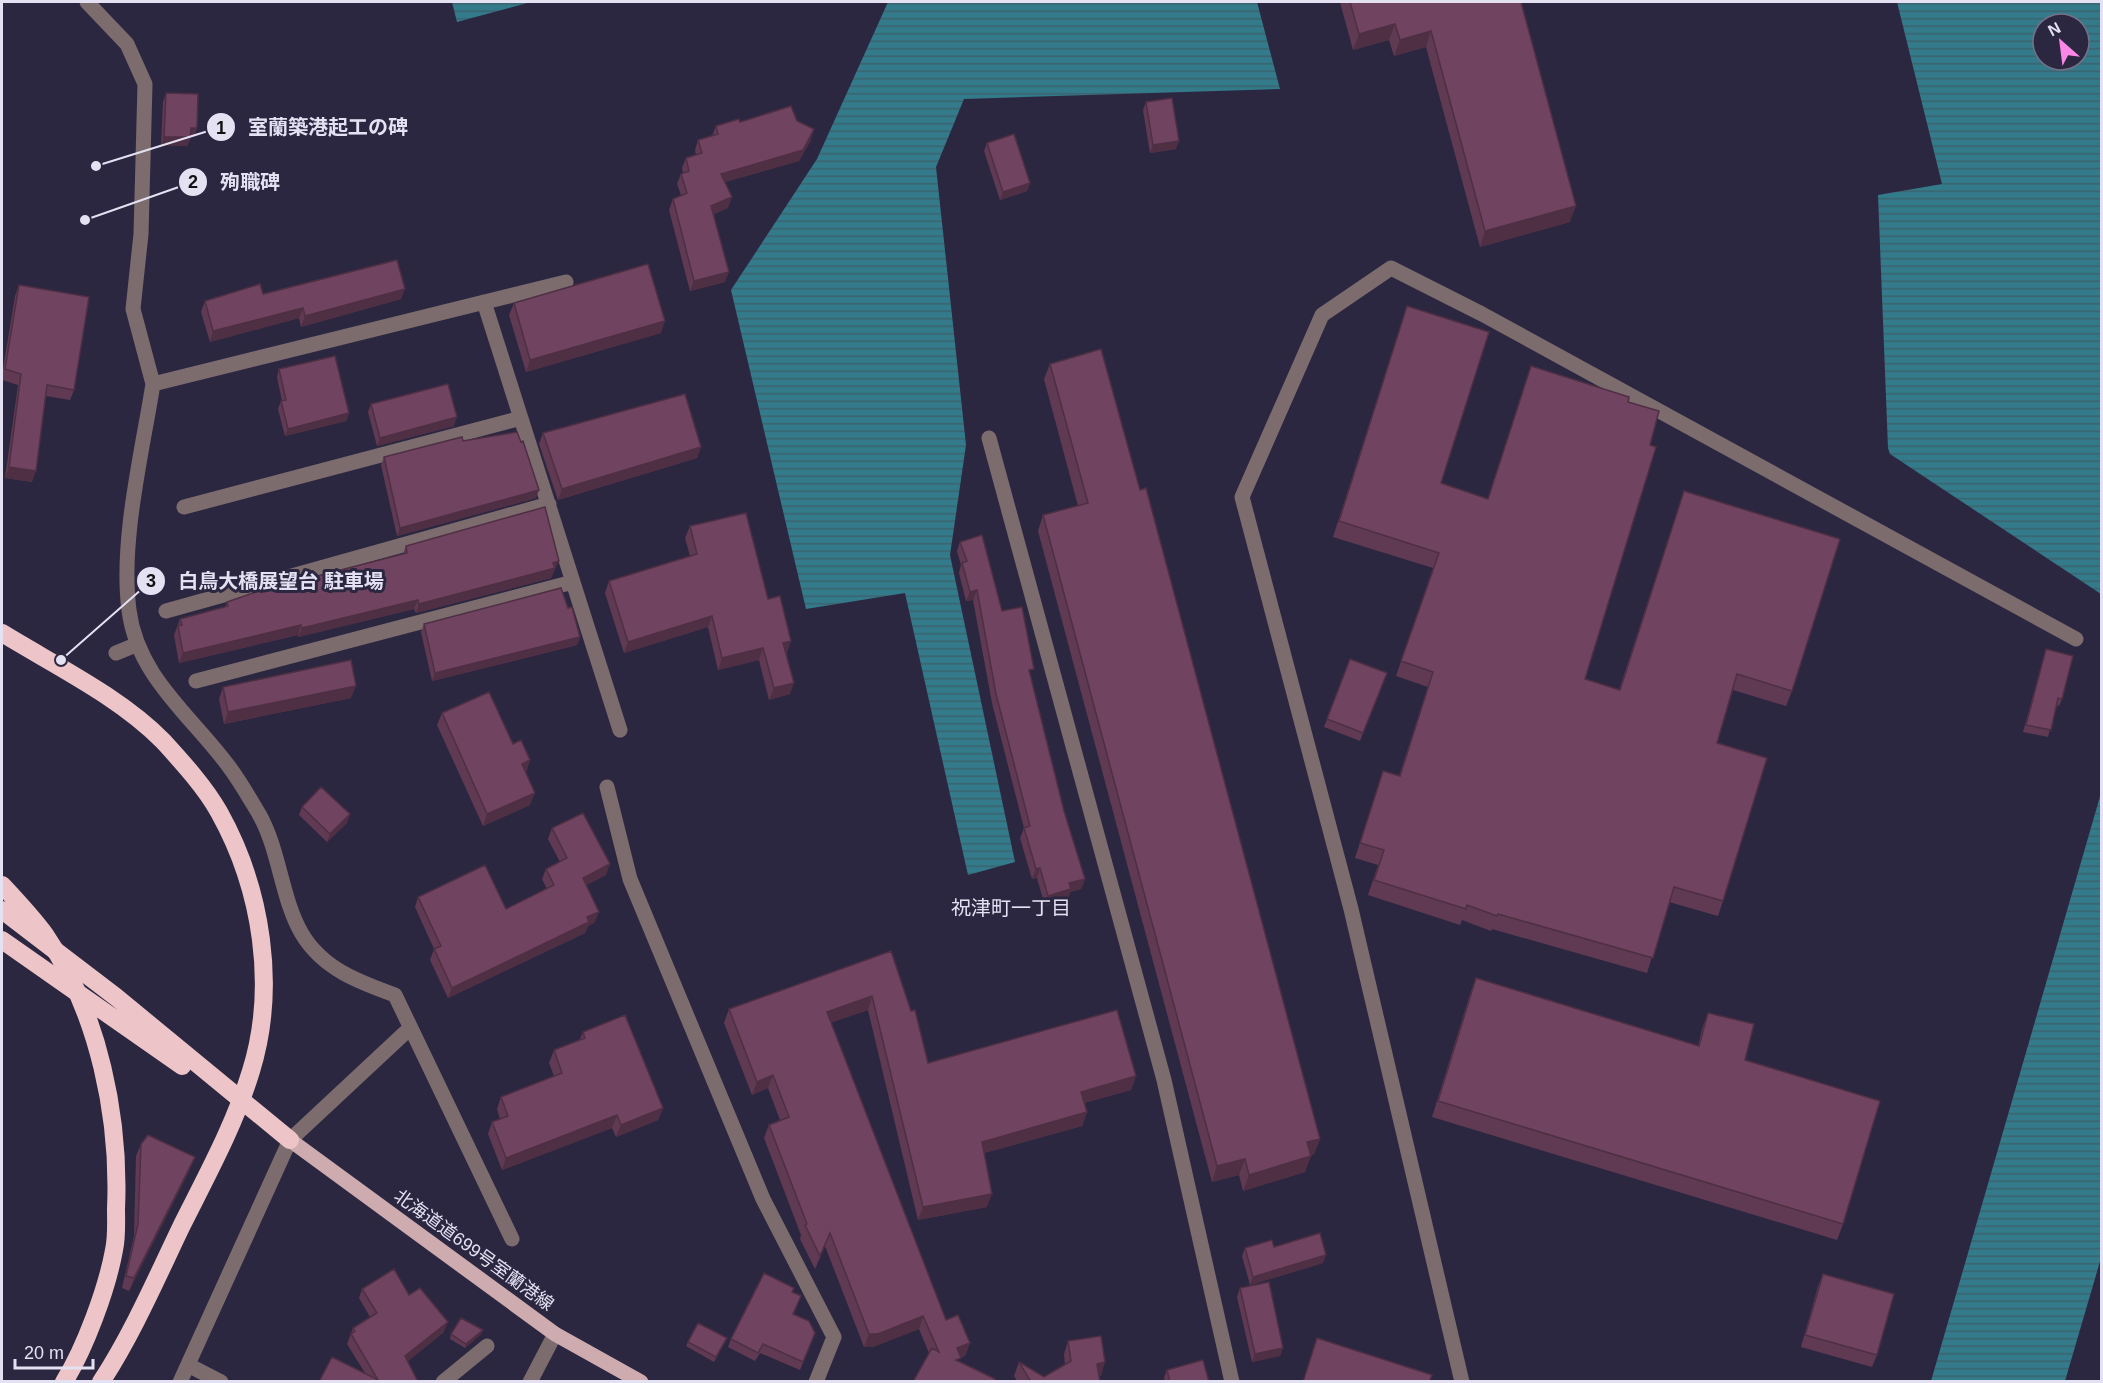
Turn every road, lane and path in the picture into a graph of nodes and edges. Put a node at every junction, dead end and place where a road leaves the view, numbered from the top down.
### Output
1 (87, 2) edge
2 (566, 282) dead end
3 (484, 302) junction
4 (153, 384) junction
5 (521, 418) junction
6 (989, 438) dead end
7 (549, 504) junction
8 (184, 507) dead end
9 (573, 582) junction
10 (166, 611) dead end
11 (2, 633) edge
12 (2076, 639) dead end
13 (138, 644) junction
14 (116, 653) dead end
15 (196, 681) dead end
16 (620, 730) dead end
17 (607, 787) dead end
18 (2, 885) edge
19 (2, 910) edge
20 (2, 940) edge
21 (409, 1029) junction
22 (290, 1140) junction
23 (512, 1239) dead end
24 (555, 1334) junction
25 (487, 1346) dead end
26 (188, 1365) junction
27 (64, 1382) edge
28 (101, 1382) edge
29 (180, 1382) edge
30 (221, 1382) edge
31 (443, 1382) edge
32 (530, 1382) edge
33 (641, 1382) edge
34 (816, 1382) edge
35 (1232, 1382) edge
36 (1462, 1382) edge

1 - 4 street
2 - 3 street
3 - 4 street
3 - 5 street
4 - 13 street
5 - 7 street
5 - 8 street
6 - 35 street
7 - 9 street
7 - 10 street
9 - 15 street
9 - 16 street
11 - 28 highway, bridge
12 - 36 street
13 - 14 street
13 - 21 street
17 - 34 street
18 - 27 highway, bridge
19 - 22 highway
20 - 22 highway
21 - 22 street
21 - 23 street
22 - 24 main road, 北海道道699号室蘭港線
22 - 26 street
24 - 32 street
24 - 33 main road, 北海道道699号室蘭港線
25 - 31 street
26 - 29 street
26 - 30 street

